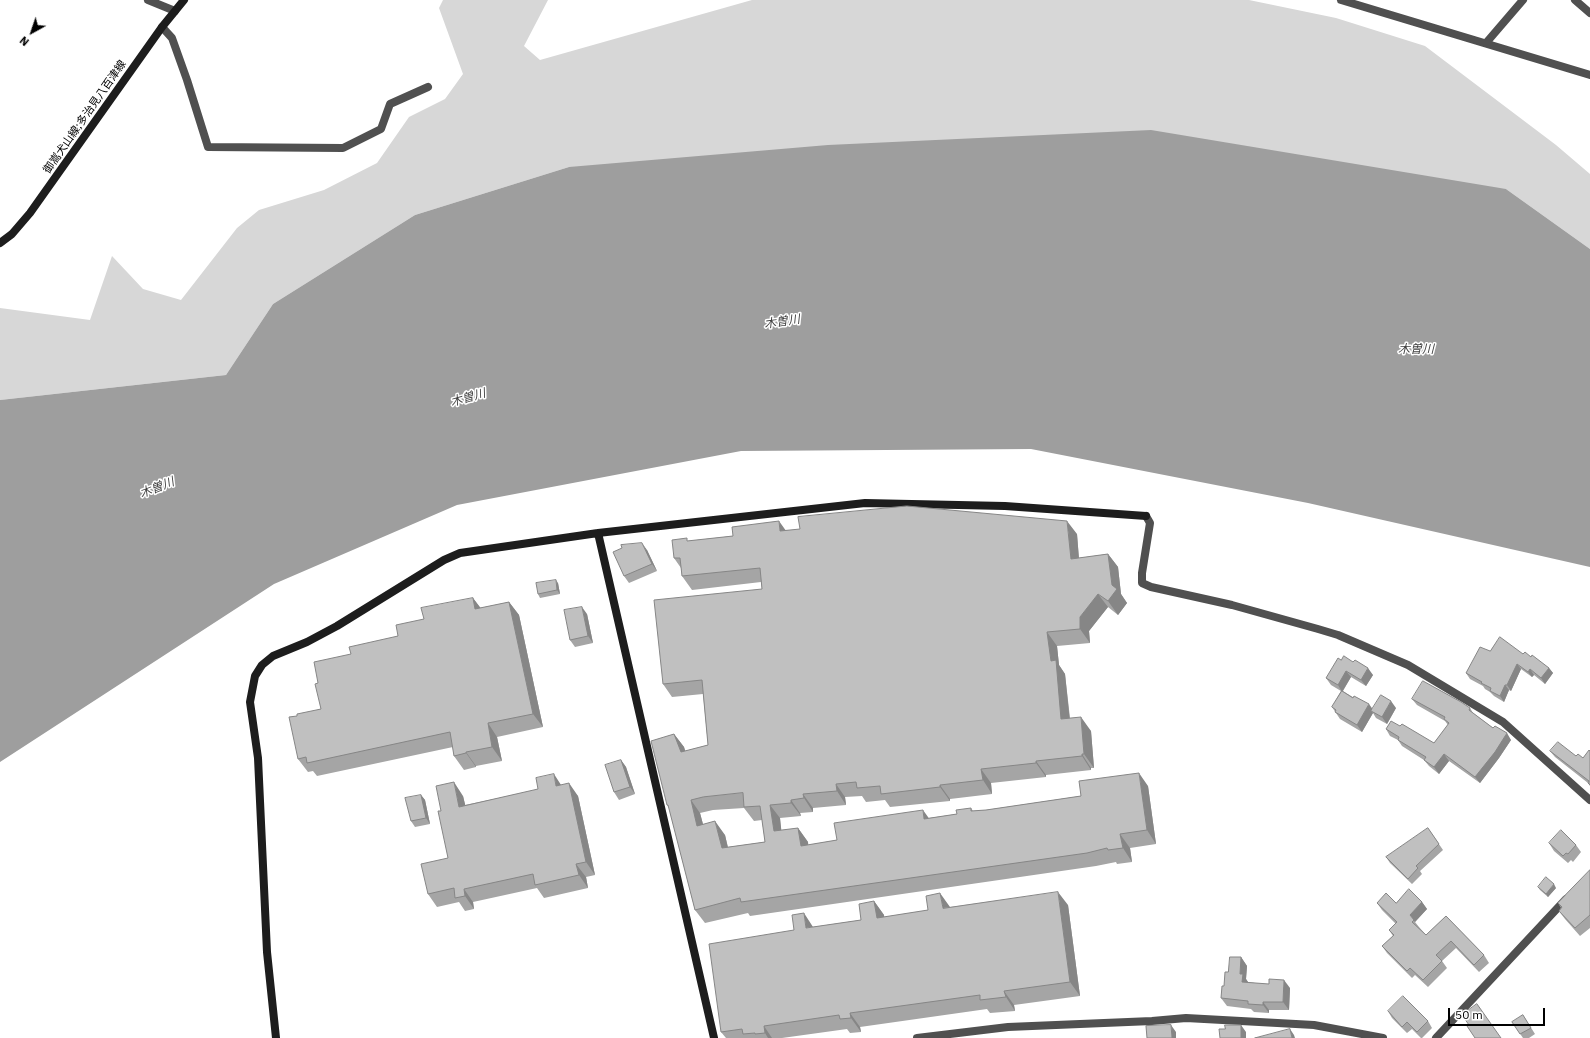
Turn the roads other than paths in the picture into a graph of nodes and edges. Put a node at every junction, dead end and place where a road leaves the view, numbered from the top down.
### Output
1 (148, 0) edge
2 (184, 0) edge
3 (1341, 0) edge
4 (1523, 0) edge
5 (1575, 0) edge
6 (175, 11) junction
7 (1590, 13) edge
8 (162, 28) junction
9 (1486, 43) junction
10 (1590, 75) edge
11 (428, 87) dead end
12 (0, 243) edge
13 (598, 533) junction
14 (1590, 800) edge
15 (1574, 890) edge
16 (276, 1038) edge
17 (714, 1038) edge
18 (917, 1038) edge
19 (1383, 1038) edge
20 (1436, 1038) edge

1 - 6 street
2 - 6 street, 御嵩犬山線;多治見八百津線
3 - 9 street
4 - 9 street
5 - 7 street
6 - 8 street, 御嵩犬山線;多治見八百津線
8 - 11 street
8 - 12 street, 御嵩犬山線;多治見八百津線
9 - 10 street
13 - 14 street
13 - 16 street
13 - 17 street
15 - 20 street
18 - 19 street

